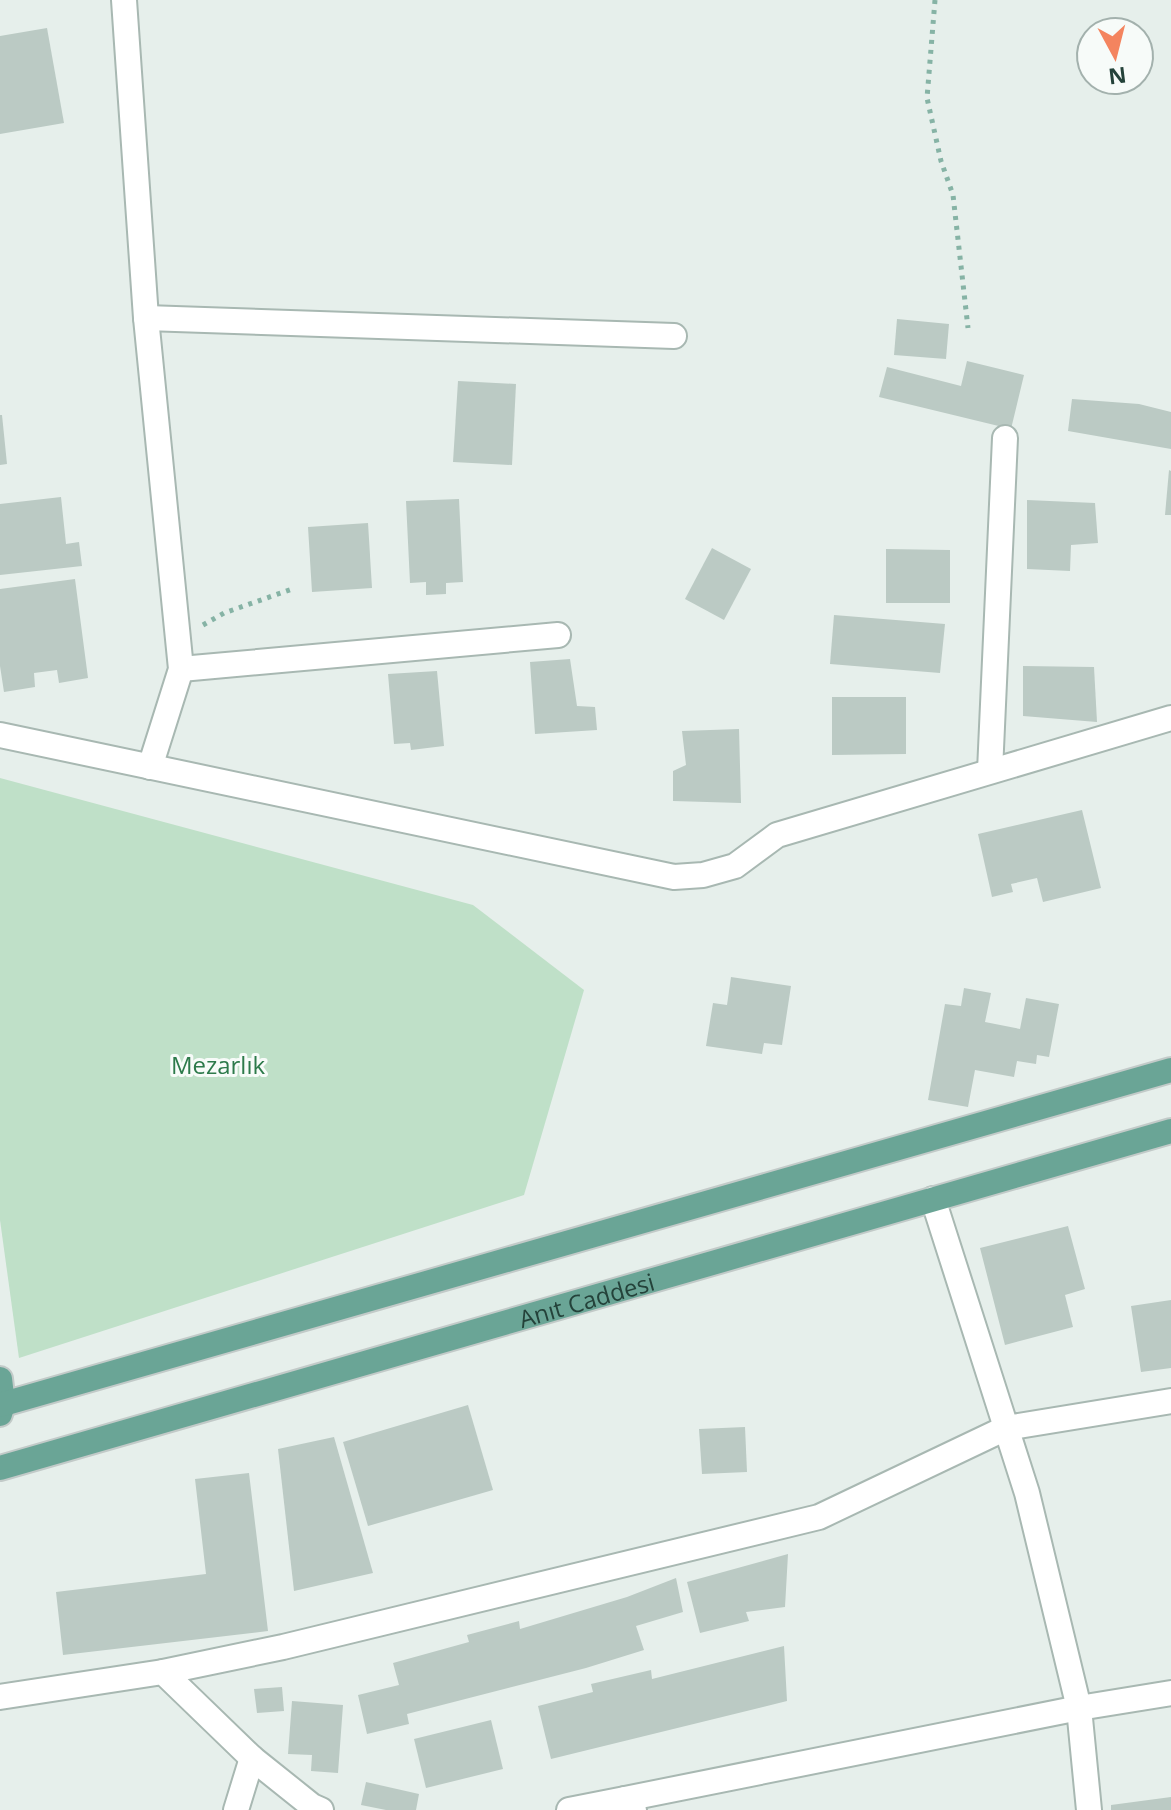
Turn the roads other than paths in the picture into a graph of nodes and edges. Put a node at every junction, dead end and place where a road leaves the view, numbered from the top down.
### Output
1 (124, 0) edge
2 (146, 318) junction
3 (674, 336) dead end
4 (1005, 438) dead end
5 (558, 635) dead end
6 (181, 669) junction
7 (1171, 718) edge
8 (0, 735) edge
9 (150, 767) junction
10 (990, 771) junction
11 (1171, 1070) edge
12 (1171, 1131) edge
13 (933, 1199) junction
14 (0, 1379) edge
15 (1171, 1401) edge
16 (1, 1408) edge
17 (1006, 1428) junction
18 (0, 1468) edge
19 (163, 1672) junction
20 (1171, 1693) edge
21 (0, 1697) edge
22 (1079, 1708) junction
23 (252, 1758) junction
24 (630, 1804) edge
25 (236, 1810) edge
26 (321, 1810) edge
27 (569, 1810) edge
28 (1089, 1810) edge

1 - 2 street
2 - 3 street
2 - 6 street
4 - 10 street
5 - 6 street
6 - 9 street
7 - 10 street
8 - 9 street
9 - 10 street
11 - 16 main road
12 - 13 main road, Anıt Caddesi
13 - 17 street
13 - 18 main road, Anıt Caddesi
14 - 16 main road
15 - 17 street
17 - 19 street
17 - 22 street
19 - 21 street
19 - 23 street
20 - 22 street
22 - 24 street
22 - 28 street
23 - 25 street
23 - 26 street
24 - 27 street

